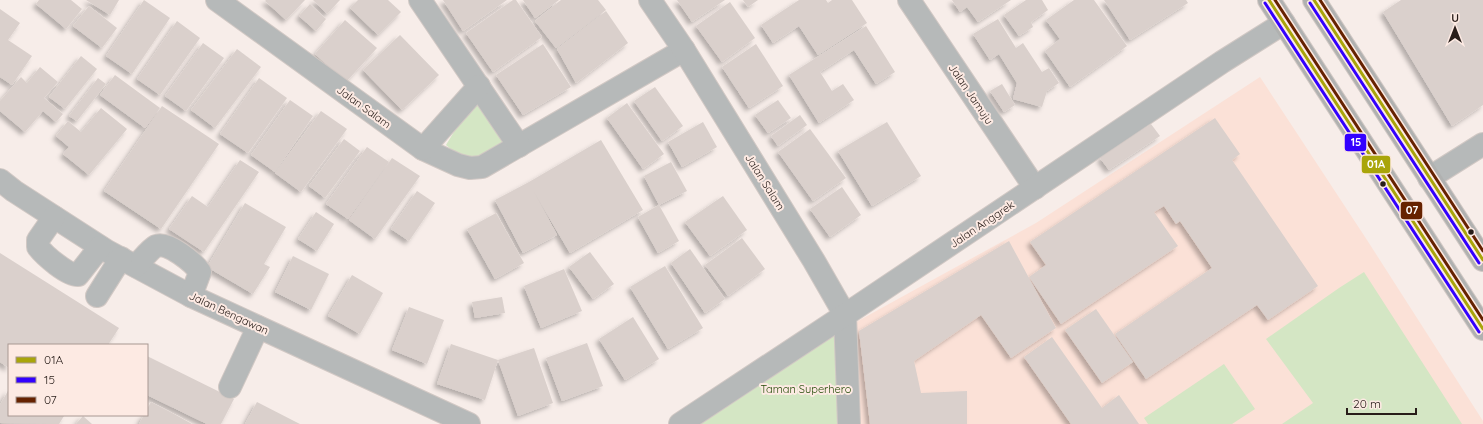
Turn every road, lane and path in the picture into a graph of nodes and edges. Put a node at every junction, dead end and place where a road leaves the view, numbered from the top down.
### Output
1 (420, 0) edge
2 (650, 0) edge
3 (909, 0) edge
4 (1269, 0) edge
5 (1314, 0) edge
6 (220, 1) edge
7 (1284, 23) junction
8 (684, 50) junction
9 (478, 86) junction
10 (1483, 144) edge
11 (519, 146) junction
12 (423, 149) junction
13 (1429, 178) junction
14 (0, 180) edge
15 (1035, 188) junction
16 (54, 217) junction
17 (100, 247) junction
18 (1483, 260) edge
19 (129, 262) junction
20 (97, 296) dead end
21 (191, 296) junction
22 (845, 315) junction
23 (258, 326) junction
24 (1483, 329) edge
25 (230, 387) dead end
26 (469, 424) edge
27 (680, 424) edge
28 (849, 424) edge

1 - 9 street
2 - 8 street, Jalan Salam
3 - 15 street, Jalan Jamuju
4 - 7 main road
5 - 13 main road
6 - 12 street, Jalan Salam
7 - 15 street, Jalan Anggrek
7 - 24 main road
8 - 11 street, Jalan Salam
8 - 22 street, Jalan Salam
9 - 11 street
9 - 12 street
10 - 13 street
11 - 12 street, Jalan Salam
13 - 18 main road
14 - 16 street, Jalan Bengawan
15 - 22 street, Jalan Anggrek
16 - 17 street, Jalan Bengawan
16 - 17 street
17 - 19 street, Jalan Bengawan
19 - 20 street
19 - 21 street, Jalan Bengawan
19 - 21 street
21 - 23 street, Jalan Bengawan
22 - 27 street, Jalan Anggrek
22 - 28 street
23 - 25 street
23 - 26 street, Jalan Bengawan

